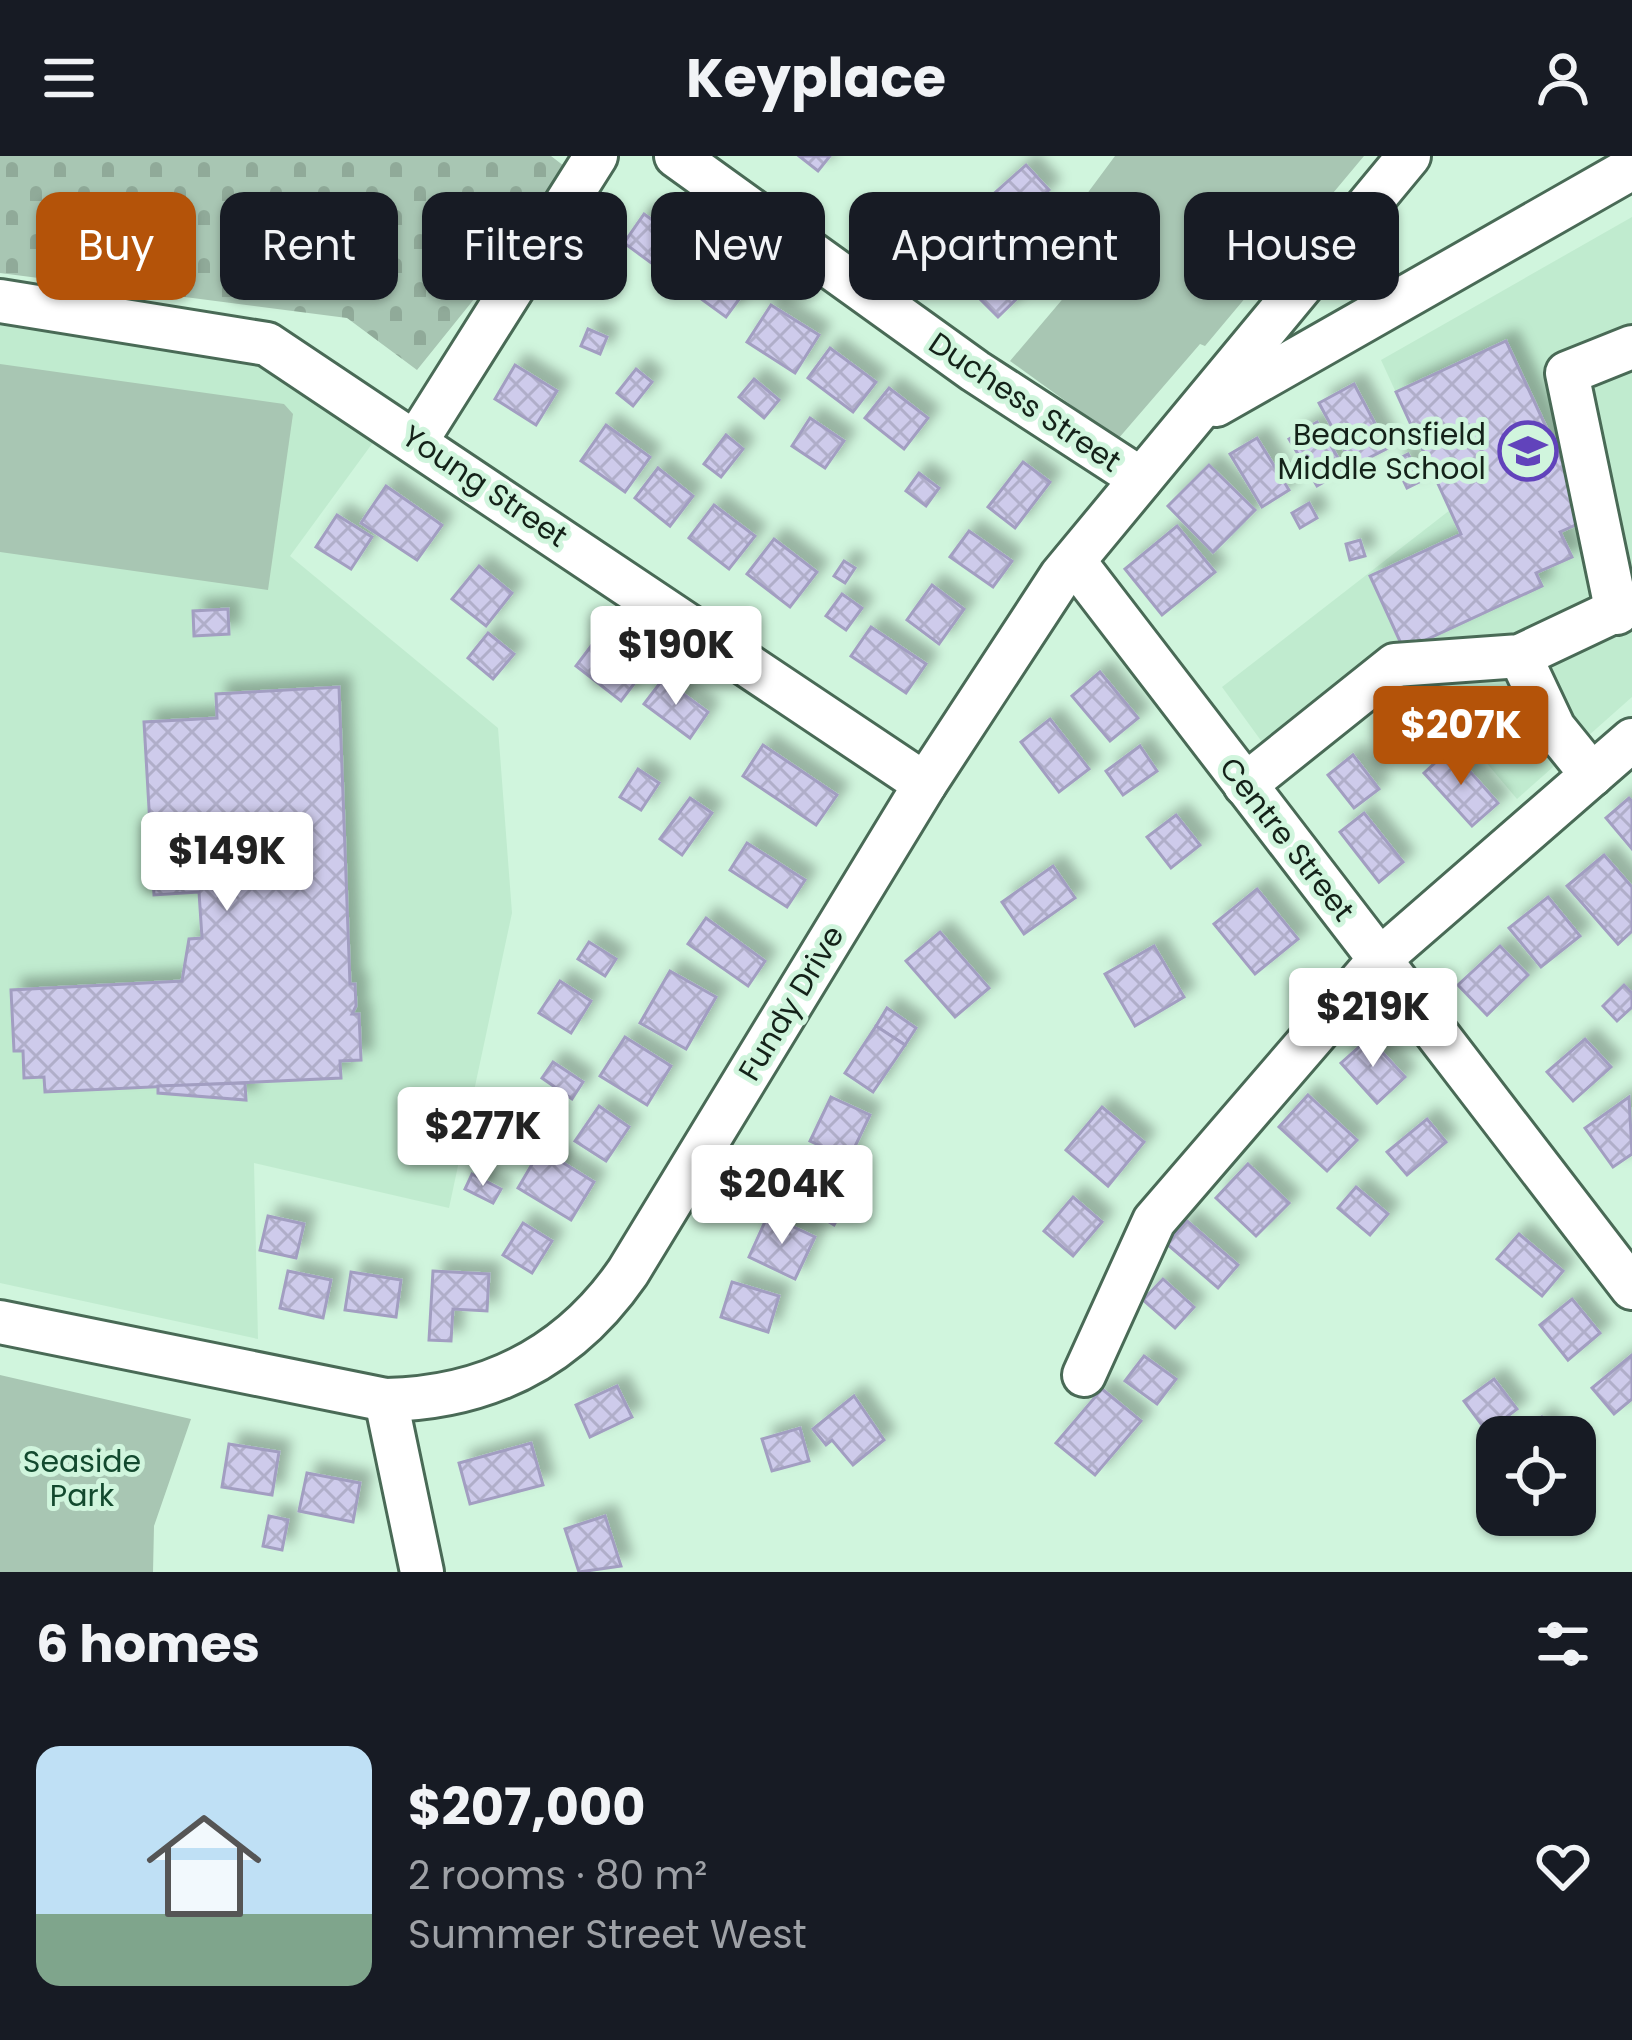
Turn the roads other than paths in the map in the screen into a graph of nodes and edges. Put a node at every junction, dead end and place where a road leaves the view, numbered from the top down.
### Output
1 (596, 156) edge
2 (676, 156) edge
3 (1409, 156) edge
4 (1632, 168) edge
5 (0, 301) edge
6 (1632, 347) edge
7 (1190, 420) junction
8 (417, 440) junction
9 (1141, 479) junction
10 (1074, 561) junction
11 (1624, 608) edge
12 (1520, 656) junction
13 (1632, 740) edge
14 (1592, 775) junction
15 (925, 784) junction
16 (1245, 785) junction
17 (1380, 959) junction
18 (1632, 1288) edge
19 (0, 1322) edge
20 (1084, 1375) dead end
21 (386, 1400) junction
22 (422, 1572) edge

1 - 8 street
2 - 9 street, Duchess Street
3 - 7 street, Fundy Drive
4 - 7 street, Fundy Drive
5 - 8 street, Young Street
6 - 11 street
7 - 9 street, Fundy Drive
8 - 15 street, Young Street
9 - 10 street, Fundy Drive
10 - 15 street, Fundy Drive
10 - 16 street, Centre Street
11 - 12 street
12 - 14 street
12 - 16 street
13 - 14 street
14 - 17 street
15 - 21 street, Fundy Drive
16 - 17 street, Centre Street
17 - 18 street, Centre Street
17 - 20 street
19 - 21 street, Fundy Drive
21 - 22 street

